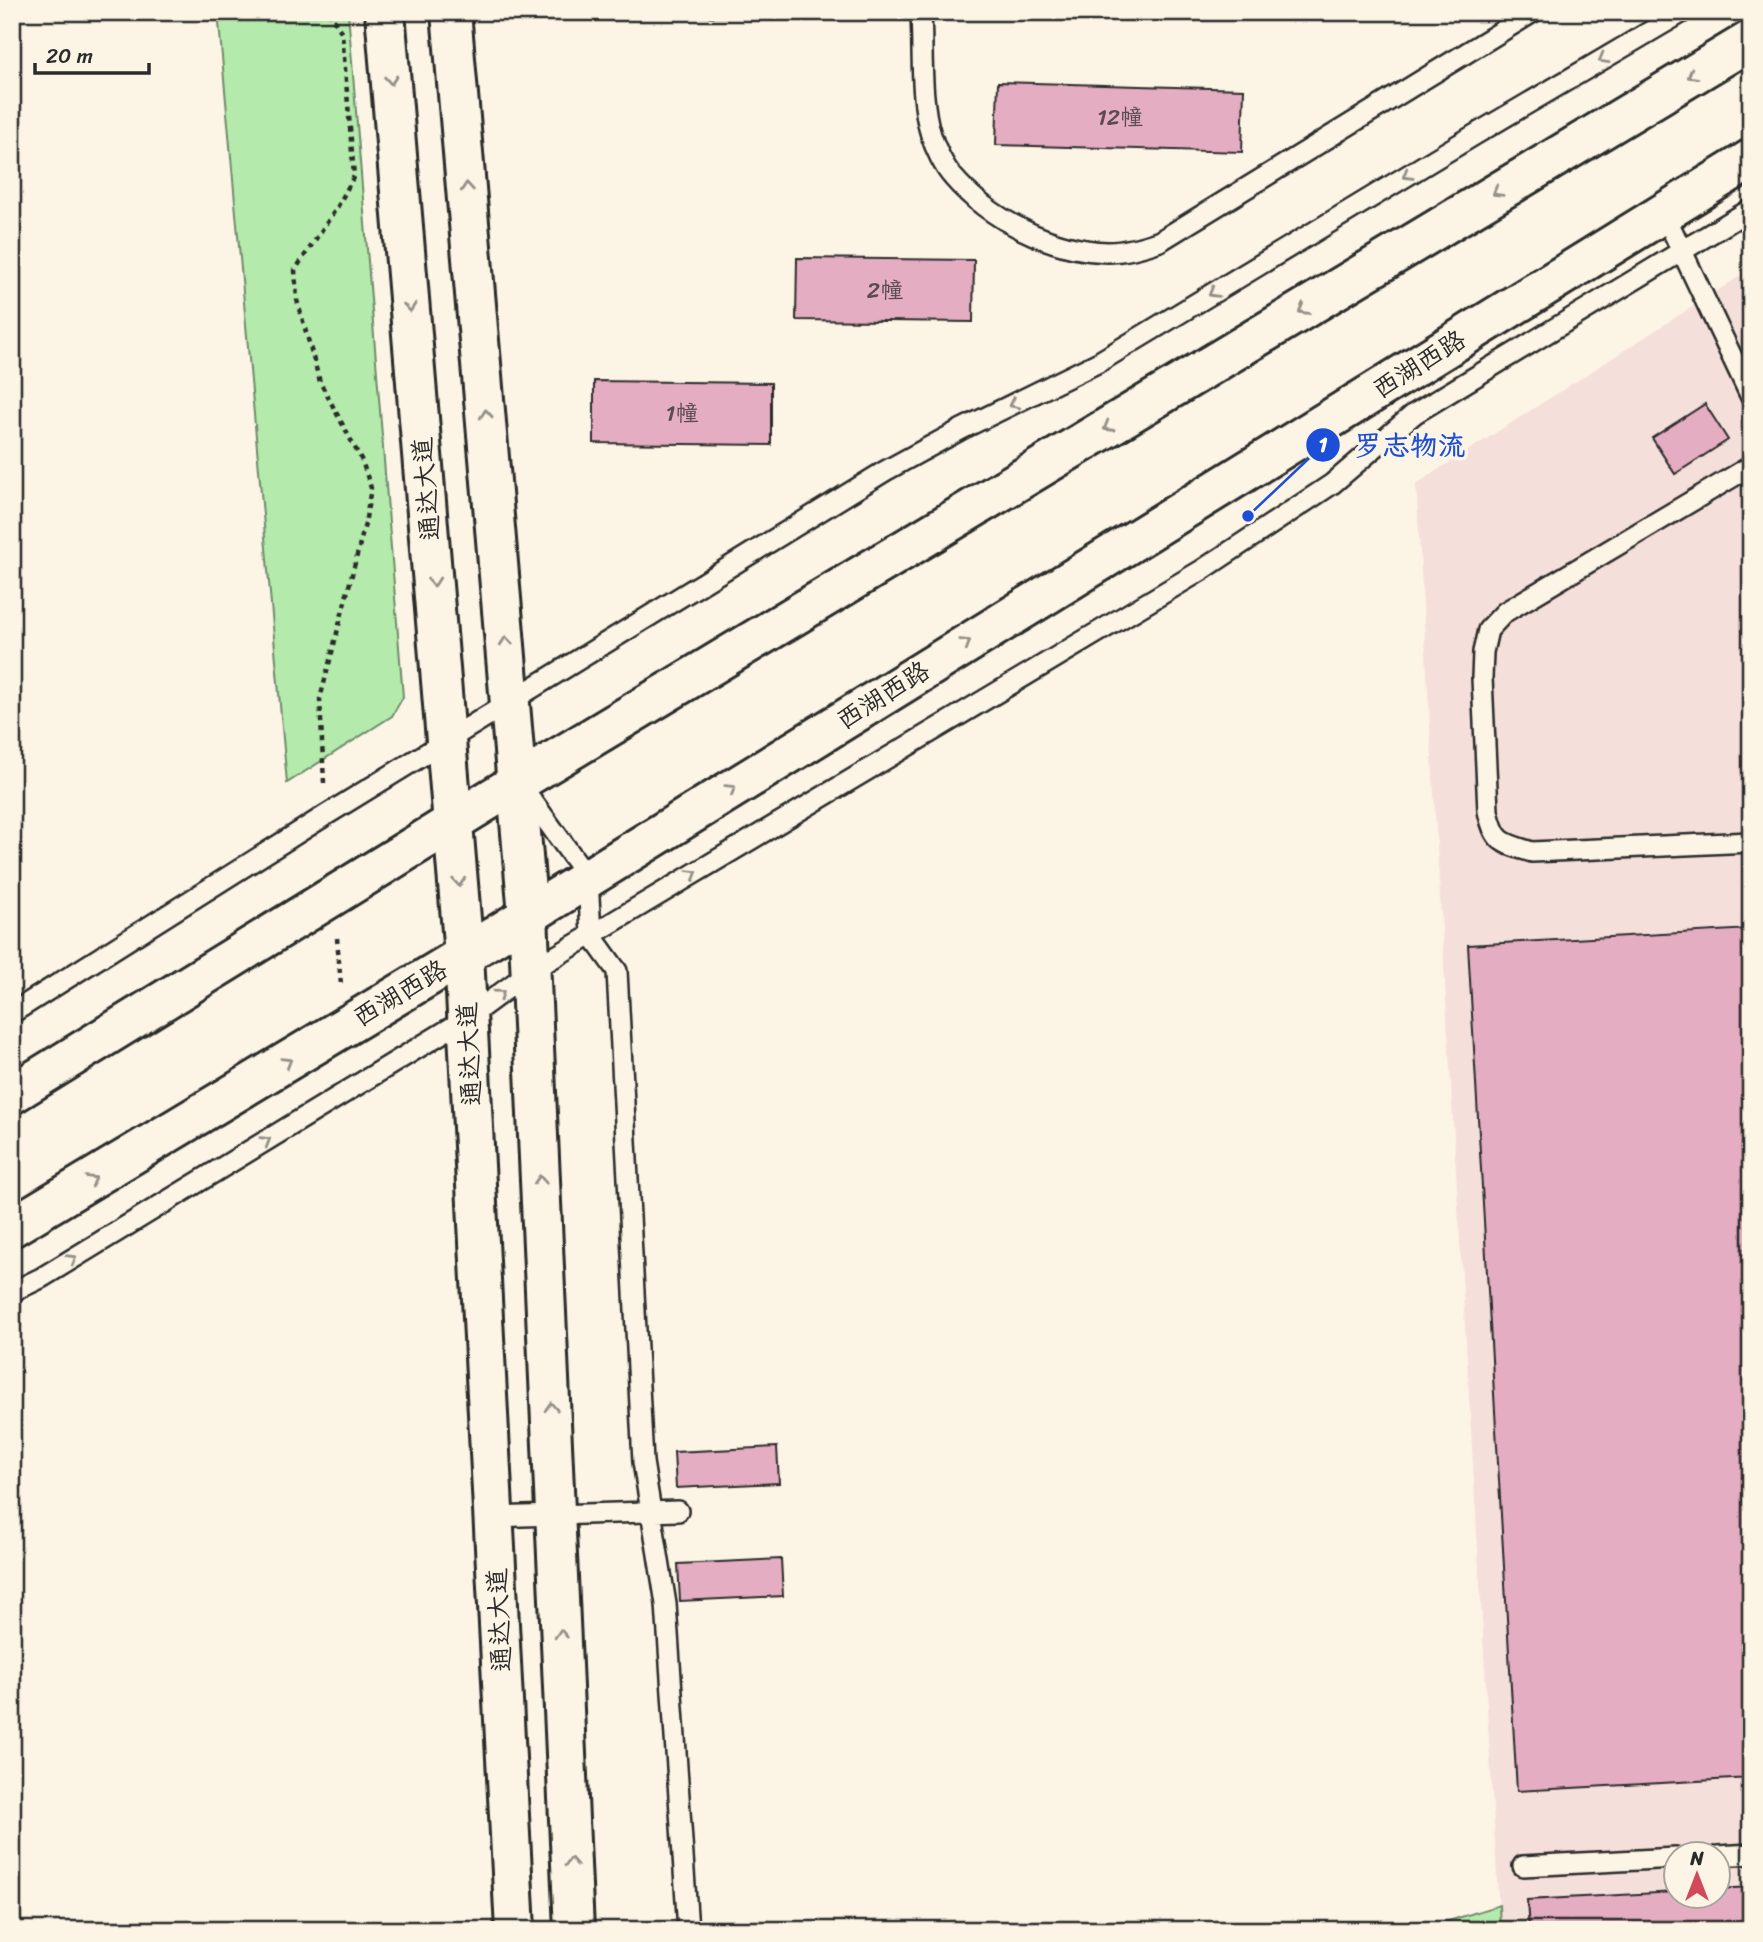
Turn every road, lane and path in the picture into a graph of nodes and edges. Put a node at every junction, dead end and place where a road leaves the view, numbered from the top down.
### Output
1 (329, 12) edge
2 (385, 12) edge
3 (451, 12) edge
4 (921, 12) edge
5 (1534, 12) edge
6 (1683, 12) edge
7 (1751, 40) edge
8 (1751, 159) edge
9 (1751, 208) edge
10 (1664, 213) junction
11 (1681, 251) junction
12 (1751, 397) edge
13 (1751, 466) edge
14 (511, 701) junction
15 (447, 740) junction
16 (518, 782) junction
17 (326, 815) junction
18 (454, 822) junction
19 (1751, 842) edge
20 (588, 878) junction
21 (333, 897) junction
22 (528, 915) junction
23 (591, 935) junction
24 (464, 955) junction
25 (531, 971) junction
26 (12, 1013) edge
27 (467, 1018) junction
28 (344, 1028) junction
29 (12, 1094) edge
30 (12, 1227) edge
31 (12, 1292) edge
32 (678, 1511) dead end
33 (651, 1512) junction
34 (556, 1516) junction
35 (494, 1517) junction
36 (1751, 1854) edge
37 (1732, 1855) edge
38 (1662, 1859) edge
39 (1523, 1866) dead end
40 (514, 1930) edge
41 (574, 1930) edge
42 (688, 1930) edge

1 - 17 path
2 -> 15 main road, 通达大道
14 -> 3 main road
4 - 5 lane
6 -> 14 lane
7 -> 16 main road
8 - 10 main road, 西湖西路
9 - 11 lane
10 - 11 lane
20 -> 10 main road, 西湖西路
11 - 12 lane
23 -> 11 lane
13 - 19 lane
14 - 15 lane
14 - 16 main road
15 - 17 lane
15 - 18 main road, 通达大道
16 - 18 main road
16 - 20 lane
16 - 22 main road
17 - 26 lane
18 - 21 main road
18 -> 24 main road, 通达大道
20 - 22 main road, 西湖西路
20 - 23 lane
21 - 28 path
21 - 29 main road
22 - 24 main road, 西湖西路
22 - 25 main road
23 - 25 lane
23 - 33 lane
24 - 27 main road, 通达大道
24 - 28 main road, 西湖西路
27 -> 25 lane
34 -> 25 main road
31 -> 27 lane
27 - 35 main road, 通达大道
30 -> 28 main road, 西湖西路
32 - 33 lane
33 - 34 lane
33 - 42 lane
34 - 35 lane
41 -> 34 main road
35 - 40 main road, 通达大道
36 - 37 lane
38 - 39 lane

